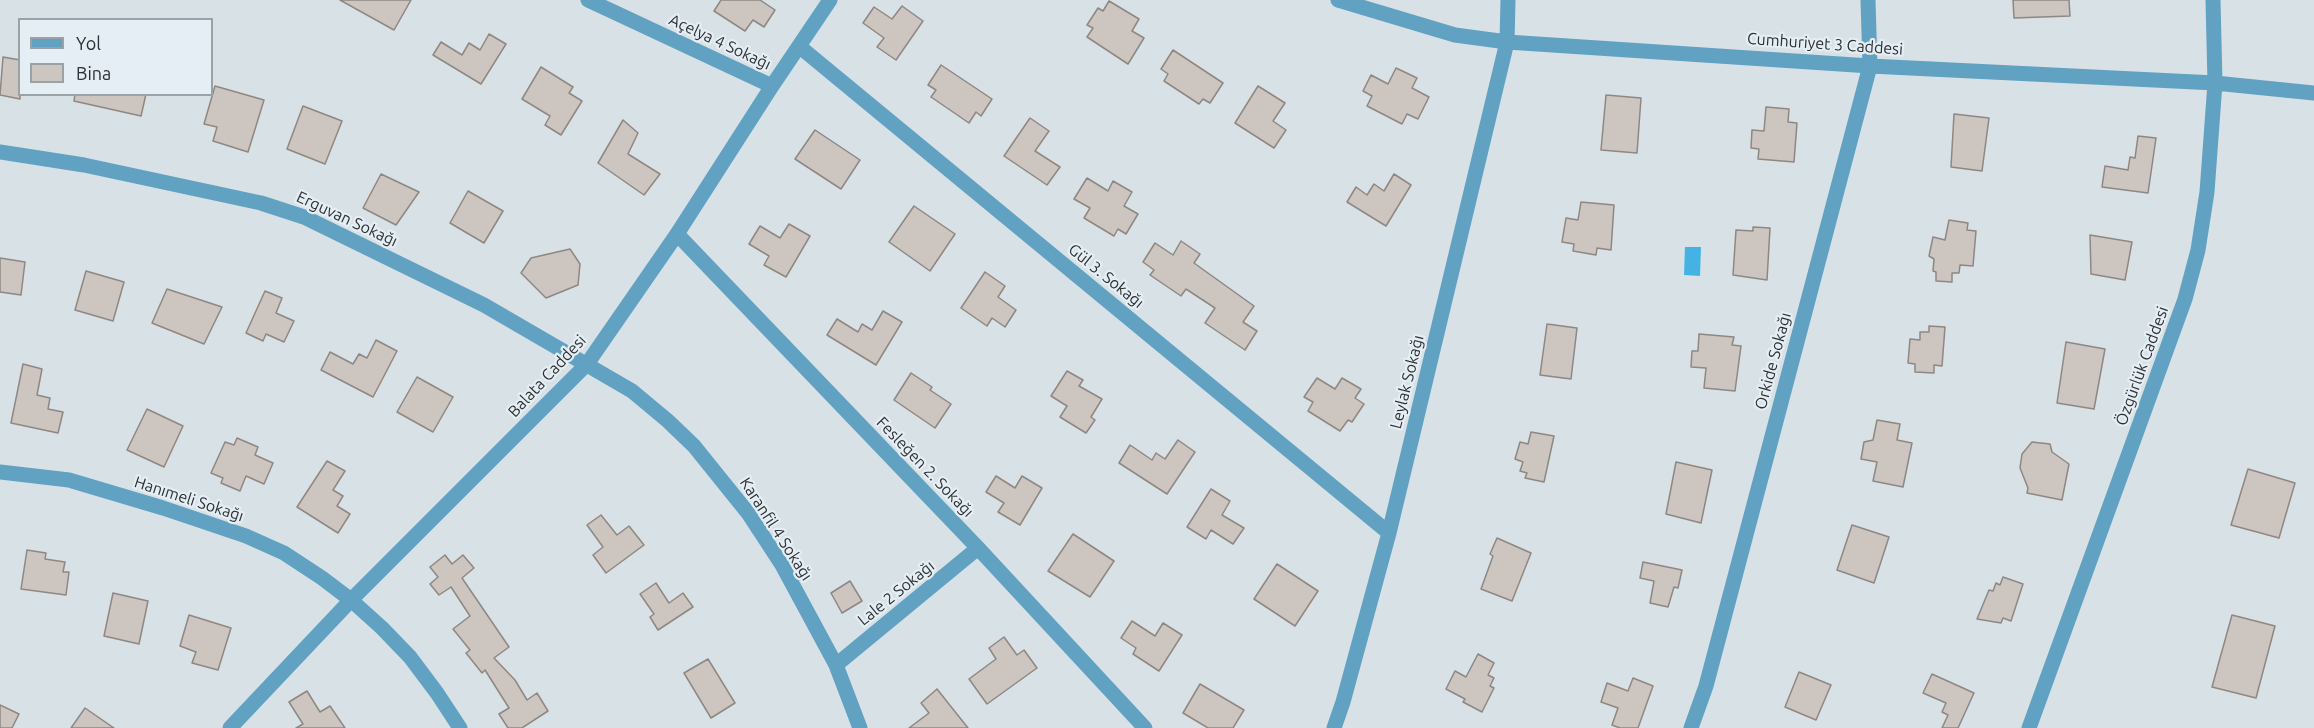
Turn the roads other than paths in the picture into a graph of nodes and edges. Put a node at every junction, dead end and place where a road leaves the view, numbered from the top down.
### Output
1 (588, 0) edge
2 (830, 0) edge
3 (1338, 0) edge
4 (1508, 0) edge
5 (1868, 0) edge
6 (2213, 0) edge
7 (1507, 42) junction
8 (800, 47) junction
9 (1870, 66) junction
10 (2215, 83) junction
11 (772, 86) junction
12 (2314, 93) edge
13 (0, 152) edge
14 (677, 234) junction
15 (587, 364) junction
16 (0, 472) edge
17 (1389, 533) junction
18 (978, 548) junction
19 (351, 600) junction
20 (836, 665) junction
21 (230, 728) edge
22 (460, 728) edge
23 (860, 728) edge
24 (1145, 728) edge
25 (1334, 728) edge
26 (1691, 728) edge
27 (2029, 728) edge

1 - 11 street, Açelya 4 Sokağı
2 - 8 street, Balata Caddesi
3 - 7 street, Cumhuriyet 3 Caddesi
4 - 7 street, Leylak Sokağı
5 - 9 street, Orkide Sokağı
6 - 10 street, Özgürlük Caddesi
7 - 9 street, Cumhuriyet 3 Caddesi
7 - 17 street, Leylak Sokağı
8 - 11 street, Balata Caddesi
8 - 17 street, Gül 3. Sokağı
9 - 10 street, Cumhuriyet 3 Caddesi
9 - 26 street, Orkide Sokağı
10 - 12 street, Cumhuriyet 3 Caddesi
10 - 27 street, Özgürlük Caddesi
11 - 14 street, Balata Caddesi
13 - 15 street, Erguvan Sokağı
14 - 15 street, Balata Caddesi
14 - 18 street, Fesleğen 2. Sokağı
15 - 19 street, Balata Caddesi
15 - 20 street, Karanfil 4 Sokağı
16 - 19 street, Hanımeli Sokağı
17 - 25 street, Leylak Sokağı
18 - 20 street, Lale 2 Sokağı
18 - 24 street, Fesleğen 2. Sokağı
19 - 21 street, Balata Caddesi
19 - 22 street, Hanımeli Sokağı
20 - 23 street, Karanfil 4 Sokağı

